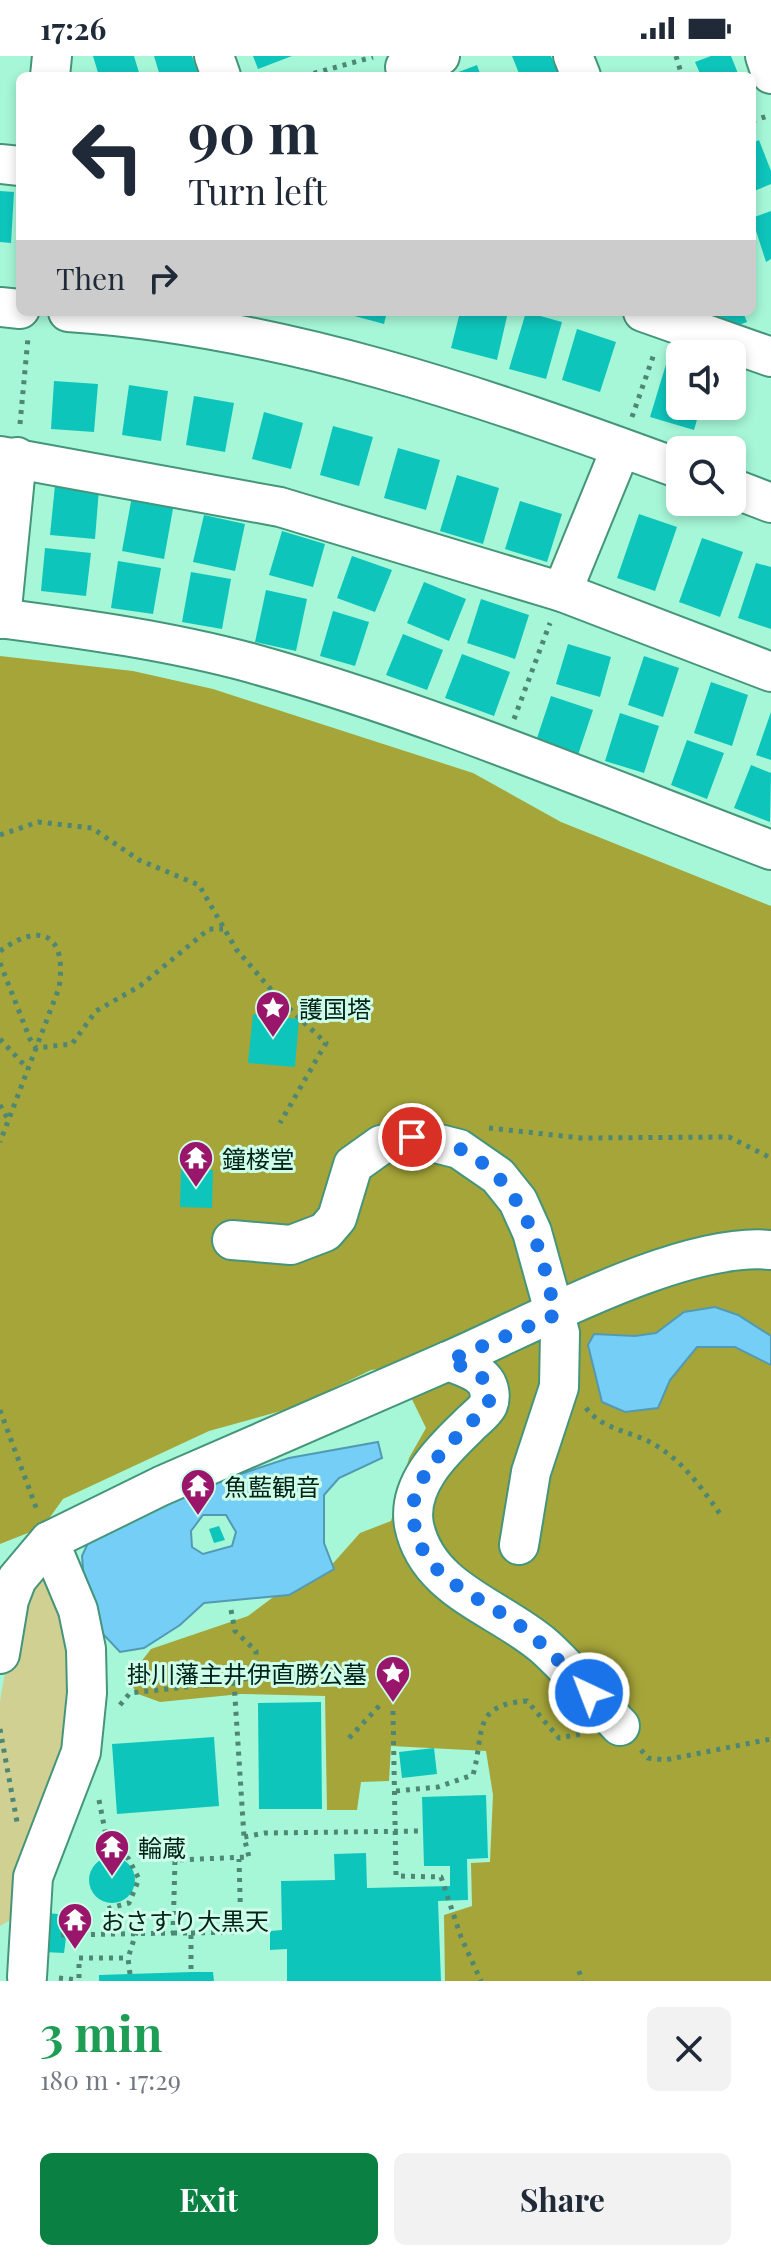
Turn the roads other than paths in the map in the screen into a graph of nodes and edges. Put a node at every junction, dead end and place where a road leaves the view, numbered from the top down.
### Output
1 (440, 56) edge
2 (765, 56) edge
3 (407, 72) edge
4 (771, 74) edge
5 (105, 316) edge
6 (660, 316) edge
7 (771, 357) edge
8 (621, 448) junction
9 (9, 457) edge
10 (666, 464) edge
11 (746, 493) edge
12 (771, 503) edge
13 (562, 592) junction
14 (1, 618) edge
15 (771, 672) edge
16 (771, 850) edge
17 (232, 1240) dead end
18 (771, 1250) edge
19 (555, 1315) junction
20 (448, 1361) junction
21 (49, 1541) junction
22 (519, 1545) dead end
23 (0, 1654) edge
24 (620, 1726) road end
25 (27, 1977) dead end

1 - 3 street
2 - 4 street
5 - 8 street
6 - 7 street
8 - 10 street
8 - 13 street
9 - 13 street
9 - 14 street
11 - 12 street
13 - 15 street
14 - 16 street
17 - 19 street
18 - 19 street
19 - 20 street
19 - 22 street
20 - 21 street
20 - 24 street
21 - 23 street
21 - 25 street

